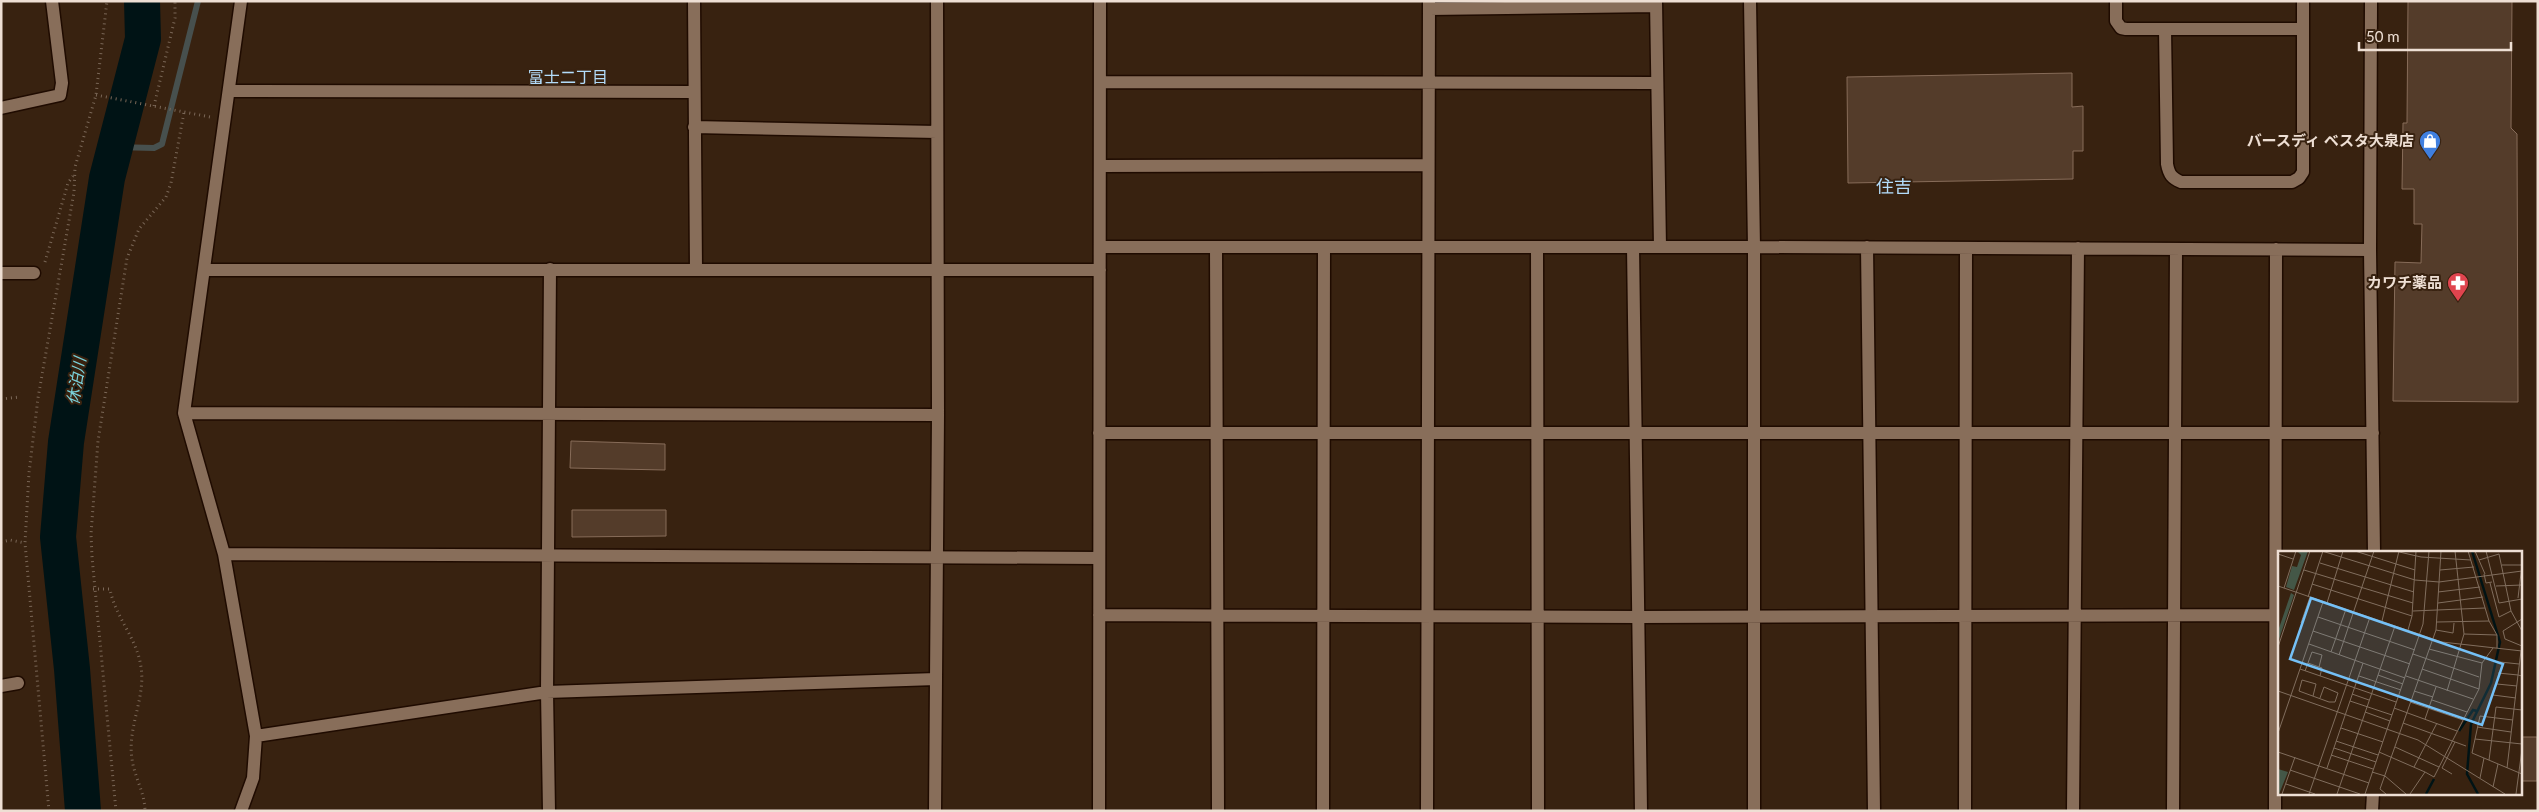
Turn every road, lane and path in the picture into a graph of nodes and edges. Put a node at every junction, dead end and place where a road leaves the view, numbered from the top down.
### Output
1 (52, 1) edge
2 (107, 1) edge
3 (175, 1) edge
4 (241, 1) edge
5 (694, 1) edge
6 (937, 1) edge
7 (1100, 1) edge
8 (1750, 1) edge
9 (2116, 1) edge
10 (2303, 1) edge
11 (2371, 1) edge
12 (1656, 4) edge
13 (1428, 5) edge
14 (2165, 29) junction
15 (2303, 29) junction
16 (1100, 82) junction
17 (1428, 83) junction
18 (1656, 83) junction
19 (229, 91) junction
20 (693, 92) junction
21 (96, 95) junction
22 (154, 106) junction
23 (1, 108) edge
24 (182, 112) junction
25 (199, 115) dead end
26 (694, 127) junction
27 (937, 132) junction
28 (1428, 165) junction
29 (1100, 166) junction
30 (73, 175) junction
31 (1100, 247) junction
32 (1216, 247) junction
33 (1324, 247) junction
34 (1428, 247) junction
35 (1536, 247) junction
36 (1633, 247) junction
37 (1660, 247) junction
38 (1754, 247) junction
39 (1867, 247) junction
40 (1966, 248) junction
41 (2078, 248) junction
42 (2176, 249) junction
43 (2276, 249) junction
44 (2370, 250) junction
45 (550, 269) junction
46 (204, 270) junction
47 (696, 270) junction
48 (938, 270) junction
49 (1100, 270) junction
50 (1, 273) edge
51 (34, 273) joint
52 (20, 397) dead end
53 (1, 399) edge
54 (184, 413) junction
55 (548, 413) junction
56 (938, 415) junction
57 (1099, 433) junction
58 (1217, 433) junction
59 (1324, 433) junction
60 (1428, 433) junction
61 (1537, 433) junction
62 (1635, 433) junction
63 (1754, 433) junction
64 (1966, 433) junction
65 (2076, 433) junction
66 (2175, 433) junction
67 (2275, 433) junction
68 (2373, 433) junction
69 (1869, 434) junction
70 (1, 542) edge
71 (25, 543) junction
72 (2374, 551) edge
73 (224, 554) junction
74 (938, 555) junction
75 (549, 556) junction
76 (1099, 558) junction
77 (93, 589) junction
78 (2174, 615) junction
79 (2277, 615) edge
80 (1099, 616) junction
81 (1218, 616) junction
82 (1324, 616) junction
83 (1428, 616) junction
84 (1872, 616) junction
85 (1966, 616) junction
86 (2074, 616) junction
87 (1538, 617) junction
88 (1753, 617) junction
89 (1638, 618) junction
90 (936, 679) junction
91 (18, 682) dead end
92 (1, 686) edge
93 (547, 692) junction
94 (256, 736) junction
95 (2372, 794) edge
96 (49, 811) edge
97 (116, 811) edge
98 (146, 811) edge
99 (241, 811) edge
100 (549, 811) edge
101 (935, 811) edge
102 (1099, 811) edge
103 (1218, 811) edge
104 (1323, 811) edge
105 (1427, 811) edge
106 (1538, 811) edge
107 (1641, 811) edge
108 (1754, 811) edge
109 (1874, 811) edge
110 (1965, 811) edge
111 (2073, 811) edge
112 (2173, 811) edge
113 (2275, 811) edge
114 (2372, 811) edge

1 - 23 street
2 - 21 path
3 - 22 path
4 - 19 street
5 - 20 street
6 - 27 street
7 - 16 street
8 - 38 street
9 - 14 street
10 - 15 street
11 - 44 street
12 - 13 street
12 - 18 street
13 - 17 street
14 - 15 street
14 - 15 street
16 - 17 street
16 - 29 street
17 - 18 street
17 - 28 street
18 - 37 street
19 - 20 street
19 - 46 street
20 - 26 street
21 - 22 path
21 - 30 path
22 - 24 path
24 - 25 path
24 - 77 path
26 - 27 street
26 - 47 street
27 - 48 street
28 - 29 street
28 - 34 street
29 - 31 street
30 - 51 path
30 - 71 path
31 - 32 street
31 - 49 street
32 - 33 street
32 - 58 street
33 - 34 street
33 - 59 street
34 - 35 street
34 - 60 street
35 - 36 street
35 - 61 street
36 - 37 street
36 - 62 street
37 - 38 street
38 - 39 street
38 - 63 street
39 - 40 street
39 - 69 street
40 - 41 street
40 - 64 street
41 - 42 street
41 - 65 street
42 - 43 street
42 - 66 street
43 - 44 street
43 - 67 street
44 - 68 street
45 - 46 street
45 - 47 street
45 - 55 street
46 - 54 street
47 - 48 street
48 - 49 street
48 - 56 street
49 - 57 street
50 - 51 street
52 - 53 path
54 - 55 street
54 - 73 street
55 - 56 street
55 - 75 street
56 - 74 street
57 - 58 street
57 - 76 street
58 - 59 street
58 - 81 street
59 - 60 street
59 - 82 street
60 - 61 street
60 - 83 street
61 - 62 street
61 - 87 street
62 - 63 street
62 - 89 street
63 - 69 street
63 - 88 street
64 - 65 street
64 - 69 street
64 - 85 street
65 - 66 street
65 - 86 street
66 - 67 street
66 - 78 street
67 - 68 street
67 - 79 street
68 - 72 street
69 - 84 street
70 - 71 path
71 - 96 path
73 - 75 street
73 - 94 street
74 - 75 street
74 - 76 street
74 - 90 street
75 - 93 street
76 - 80 street
77 - 97 path
77 - 98 path
78 - 79 street
78 - 86 street
78 - 112 street
79 - 113 street
80 - 81 street
80 - 102 street
81 - 82 street
81 - 103 street
82 - 83 street
82 - 104 street
83 - 87 street
83 - 105 street
84 - 85 street
84 - 88 street
84 - 109 street
85 - 86 street
85 - 110 street
86 - 111 street
87 - 89 street
87 - 106 street
88 - 89 street
88 - 108 street
89 - 107 street
90 - 93 street
90 - 101 street
91 - 92 street
93 - 94 street
93 - 100 street
94 - 99 street
95 - 114 street

